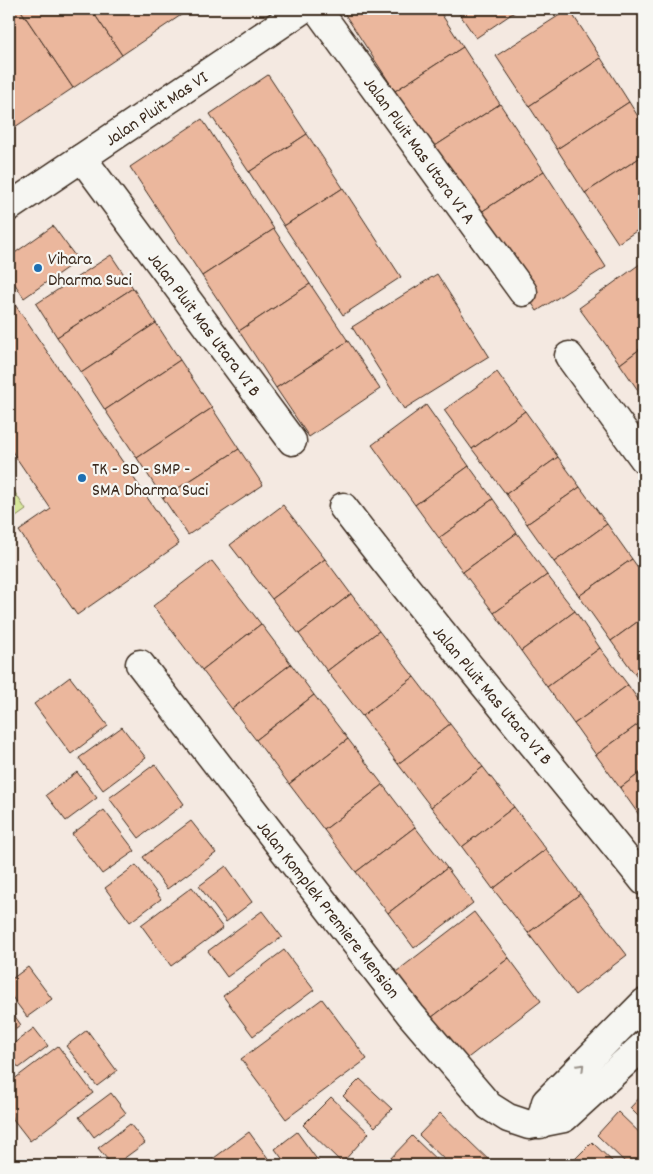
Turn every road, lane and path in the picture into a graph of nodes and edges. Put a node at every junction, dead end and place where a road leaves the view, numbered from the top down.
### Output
1 (303, 9) edge
2 (317, 9) edge
3 (82, 158) junction
4 (9, 207) edge
5 (523, 292) dead end
6 (569, 356) dead end
7 (292, 441) dead end
8 (644, 459) edge
9 (343, 507) dead end
10 (140, 664) dead end
11 (644, 882) edge
12 (644, 1003) edge
13 (644, 1045) edge
14 (550, 1114) junction

1 - 3 street, Jalan Pluit Mas VI
2 - 5 street, Jalan Pluit Mas Utara VI A
3 - 4 street, Jalan Pluit Mas VI
3 - 7 street, Jalan Pluit Mas Utara VI B
6 - 8 street
9 - 11 street, Jalan Pluit Mas Utara VI B
10 - 14 street, Jalan Komplek Premiere Mension
14 -> 12 street
13 - 14 street

